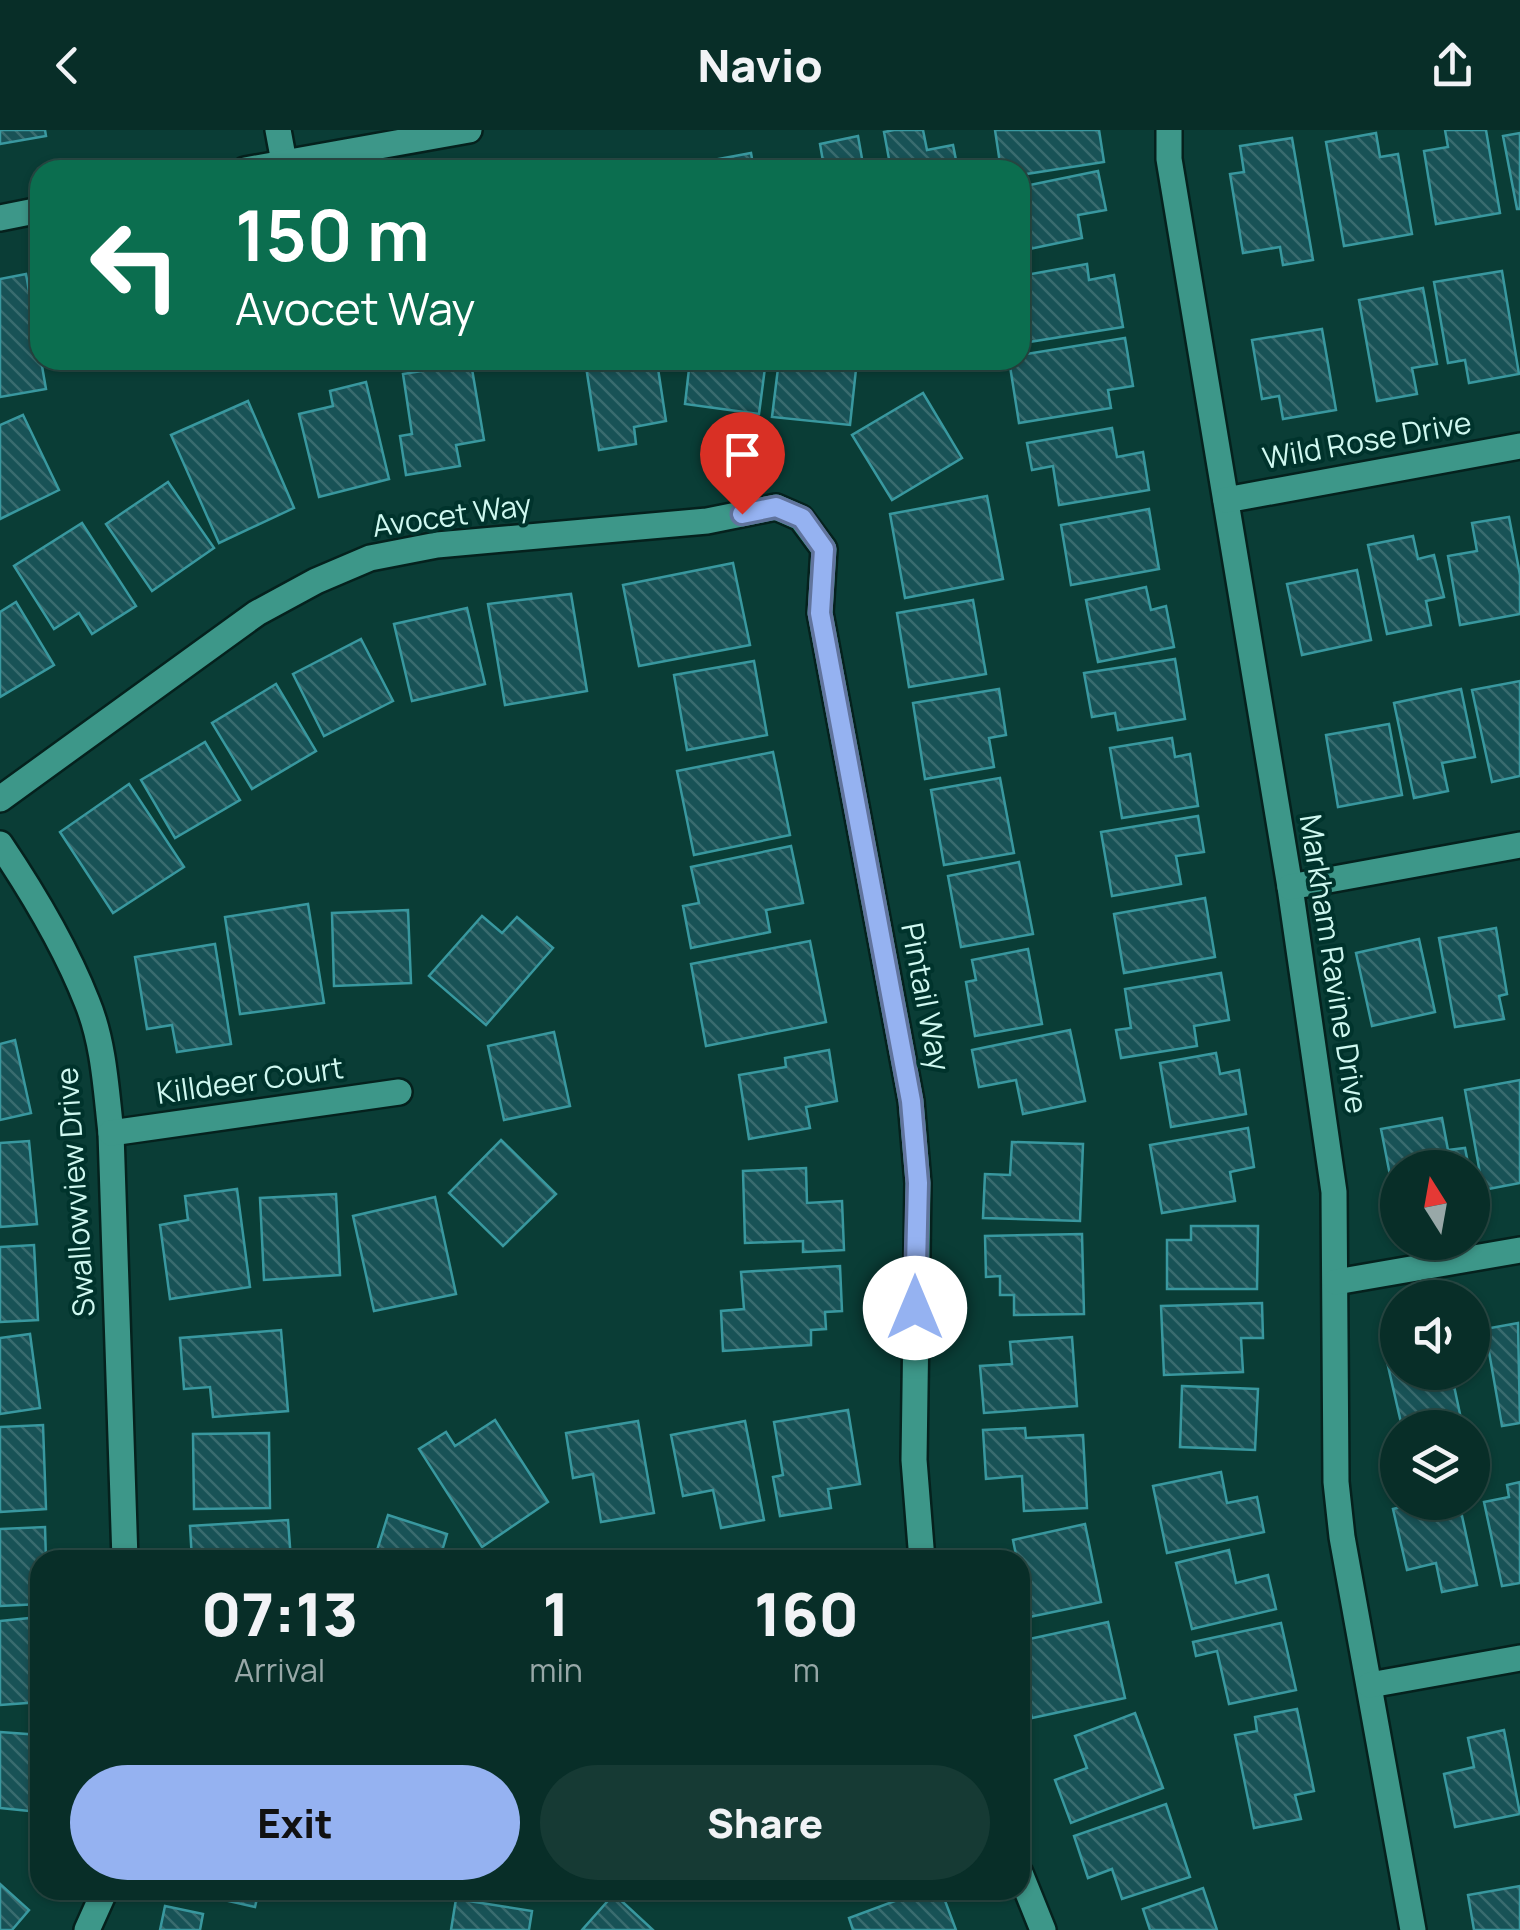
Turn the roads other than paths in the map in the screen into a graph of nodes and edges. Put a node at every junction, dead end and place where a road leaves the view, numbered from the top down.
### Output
1 (278, 130) edge
2 (469, 130) edge
3 (1169, 130) edge
4 (284, 160) edge
5 (296, 160) edge
6 (30, 212) edge
7 (0, 218) edge
8 (1520, 446) edge
9 (1226, 500) junction
10 (802, 518) joint
11 (0, 799) edge
12 (0, 844) edge
13 (1520, 845) edge
14 (1290, 887) junction
15 (399, 1092) dead end
16 (111, 1133) junction
17 (1520, 1250) edge
18 (1336, 1282) junction
19 (124, 1550) edge
20 (921, 1550) edge
21 (1520, 1658) edge
22 (1370, 1685) junction
23 (1030, 1898) edge
24 (100, 1900) edge
25 (87, 1930) edge
26 (1043, 1930) edge
27 (1413, 1930) edge

1 - 4 street
2 - 5 street
3 - 9 street, Markham Ravine Drive
6 - 7 street
8 - 9 street, Wild Rose Drive
9 - 14 street, Markham Ravine Drive
10 - 11 street, Avocet Way
10 - 20 street, Pintail Way
12 - 16 street, Swallowview Drive
13 - 14 street
14 - 18 street, Markham Ravine Drive
15 - 16 street, Killdeer Court
16 - 19 street, Swallowview Drive
17 - 18 street
18 - 22 street, Markham Ravine Drive
21 - 22 street
22 - 27 street, Markham Ravine Drive
23 - 26 street
24 - 25 street

